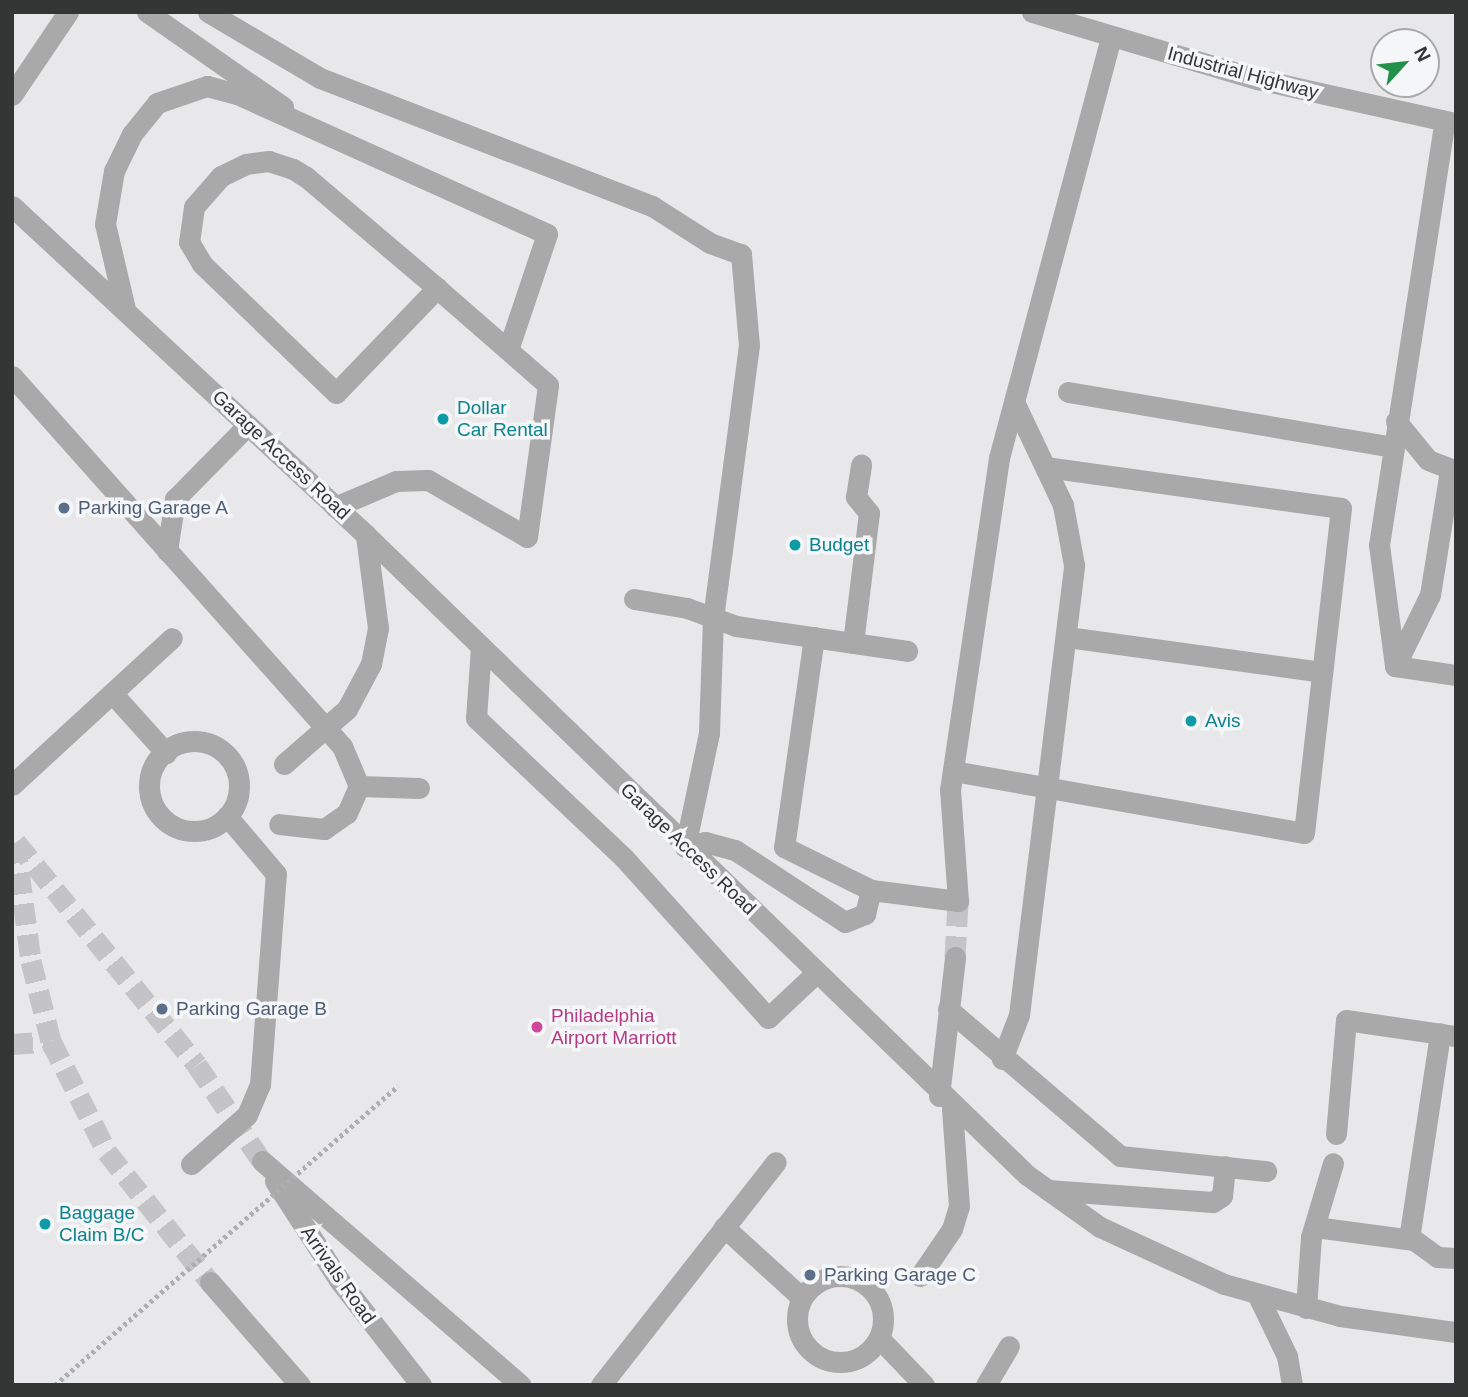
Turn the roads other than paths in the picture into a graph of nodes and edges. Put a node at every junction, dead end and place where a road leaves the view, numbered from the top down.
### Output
1 (68, 12) edge
2 (148, 12) edge
3 (208, 12) edge
4 (1032, 12) edge
5 (1111, 37) junction
6 (12, 95) edge
7 (1450, 122) edge
8 (312, 130) junction
9 (12, 206) edge
10 (437, 288) junction
11 (125, 309) junction
12 (508, 351) junction
13 (12, 376) edge
14 (1068, 392) dead end
15 (1014, 402) junction
16 (1396, 421) junction
17 (248, 425) junction
18 (1392, 447) junction
19 (860, 464) dead end
20 (1047, 467) junction
21 (1453, 471) edge
22 (335, 507) junction
23 (366, 535) junction
24 (167, 551) junction
25 (634, 598) dead end
26 (713, 618) junction
27 (814, 637) junction
28 (1067, 637) junction
29 (172, 638) dead end
30 (853, 643) junction
31 (481, 646) junction
32 (907, 651) dead end
33 (1395, 666) junction
34 (1322, 672) junction
35 (1456, 675) edge
36 (112, 693) junction
37 (327, 729) junction
38 (166, 753) junction
39 (284, 764) dead end
40 (953, 771) junction
41 (12, 785) edge
42 (359, 786) junction
43 (419, 788) dead end
44 (1047, 790) junction
45 (227, 817) junction
46 (279, 824) dead end
47 (685, 847) junction
48 (871, 890) junction
49 (955, 957) tunnel mouth
50 (816, 973) junction
51 (948, 1009) junction
52 (1448, 1035) edge
53 (1002, 1059) junction
54 (946, 1102) junction
55 (1336, 1134) dead end
56 (776, 1162) dead end
57 (1333, 1163) dead end
58 (191, 1164) dead end
59 (1225, 1166) junction
60 (1266, 1171) dead end
61 (1048, 1190) junction
62 (724, 1227) junction
63 (1315, 1227) junction
64 (1409, 1239) junction
65 (1456, 1258) edge
66 (920, 1276) dead end
67 (210, 1282) tunnel mouth
68 (1258, 1296) junction
69 (802, 1298) junction
70 (1306, 1308) junction
71 (1456, 1332) edge
72 (879, 1338) junction
73 (1009, 1346) dead end
74 (300, 1385) edge
75 (421, 1385) edge
76 (521, 1385) edge
77 (601, 1385) edge
78 (924, 1385) edge
79 (986, 1385) edge
80 (1292, 1385) edge

1 - 6 street
2 - 8 street
3 - 26 street
4 - 5 street, Industrial Highway
5 - 7 street, Industrial Highway
5 - 15 street
7 - 16 street
8 - 11 street
8 - 12 street
9 - 11 street, Garage Access Road
10 - 10 street
10 - 12 street
11 - 17 street, Garage Access Road
12 - 22 street
13 - 24 street
14 - 18 street
15 - 20 street
15 - 40 street
16 - 18 street
16 - 21 street
17 - 22 street, Garage Access Road
17 - 24 street
18 - 33 street
19 - 30 street
20 - 28 street
20 - 34 street
21 - 33 street
22 - 23 street, Garage Access Road
23 - 31 street, Garage Access Road
23 - 37 street
24 - 37 street
25 - 26 street
26 - 27 street
26 - 47 street
27 - 30 street
27 - 48 street
28 - 34 street
28 - 44 street
29 - 36 street
30 - 32 street
31 - 47 street, Garage Access Road
31 - 50 street
33 - 35 street
34 - 44 street
36 - 38 street
36 - 41 street
37 - 39 street
37 - 42 street
38 - 45 street
38 - 45 street
40 - 44 street
40 - 48 street
42 - 43 street
42 - 46 street
44 - 53 street
45 - 58 street
47 - 48 street
47 - 50 street, Garage Access Road
49 - 51 street
50 - 54 street, Garage Access Road
51 - 53 street
51 - 54 street
52 - 55 street
52 - 64 street
53 - 59 street
54 - 61 street, Garage Access Road
54 - 66 street
56 - 62 street
57 - 63 street
59 - 60 street
59 - 61 street
61 - 68 street, Garage Access Road
62 - 69 street
62 - 77 street
63 - 64 street
63 - 70 street
64 - 65 street
67 - 74 street
68 - 70 street, Garage Access Road
68 - 80 street
69 - 72 street
69 - 72 street
70 - 71 street, Garage Access Road
72 - 78 street
73 - 79 street
75 - 76 street, Arrivals Road

